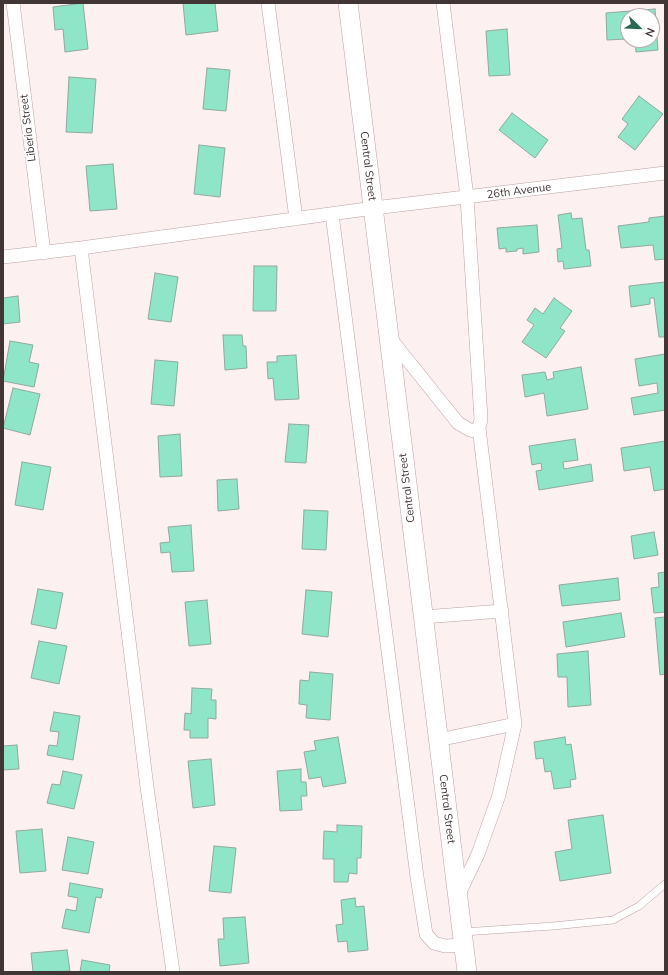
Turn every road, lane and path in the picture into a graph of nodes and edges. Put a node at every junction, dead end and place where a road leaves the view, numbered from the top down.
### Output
1 (13, 3) edge
2 (268, 3) edge
3 (348, 3) edge
4 (443, 3) edge
5 (665, 173) edge
6 (467, 197) junction
7 (374, 208) junction
8 (332, 214) junction
9 (296, 219) junction
10 (81, 248) junction
11 (44, 252) junction
12 (3, 257) edge
13 (389, 338) junction
14 (479, 428) junction
15 (502, 611) junction
16 (423, 617) junction
17 (515, 724) junction
18 (438, 740) junction
19 (665, 884) edge
20 (458, 896) junction
21 (464, 938) junction
22 (173, 972) edge
23 (467, 972) edge

1 - 11 street, Liberia Street
2 - 9 street
3 - 7 street, Central Street
4 - 6 street
5 - 6 street, 26th Avenue
6 - 7 street, 26th Avenue
6 - 14 street
7 - 8 street, 26th Avenue
7 - 13 street, Central Street
8 - 9 street, 26th Avenue
8 - 21 street
9 - 10 street, 26th Avenue
10 - 11 street, 26th Avenue
10 - 22 street
11 - 12 street, 26th Avenue
13 - 14 street
13 - 16 street, Central Street
14 - 15 street
15 - 16 street
15 - 17 street
16 - 18 street, Central Street
17 - 18 street
17 - 20 street
18 - 20 street, Central Street
19 - 21 lane
20 - 21 street, Central Street
21 - 23 street, Central Street

